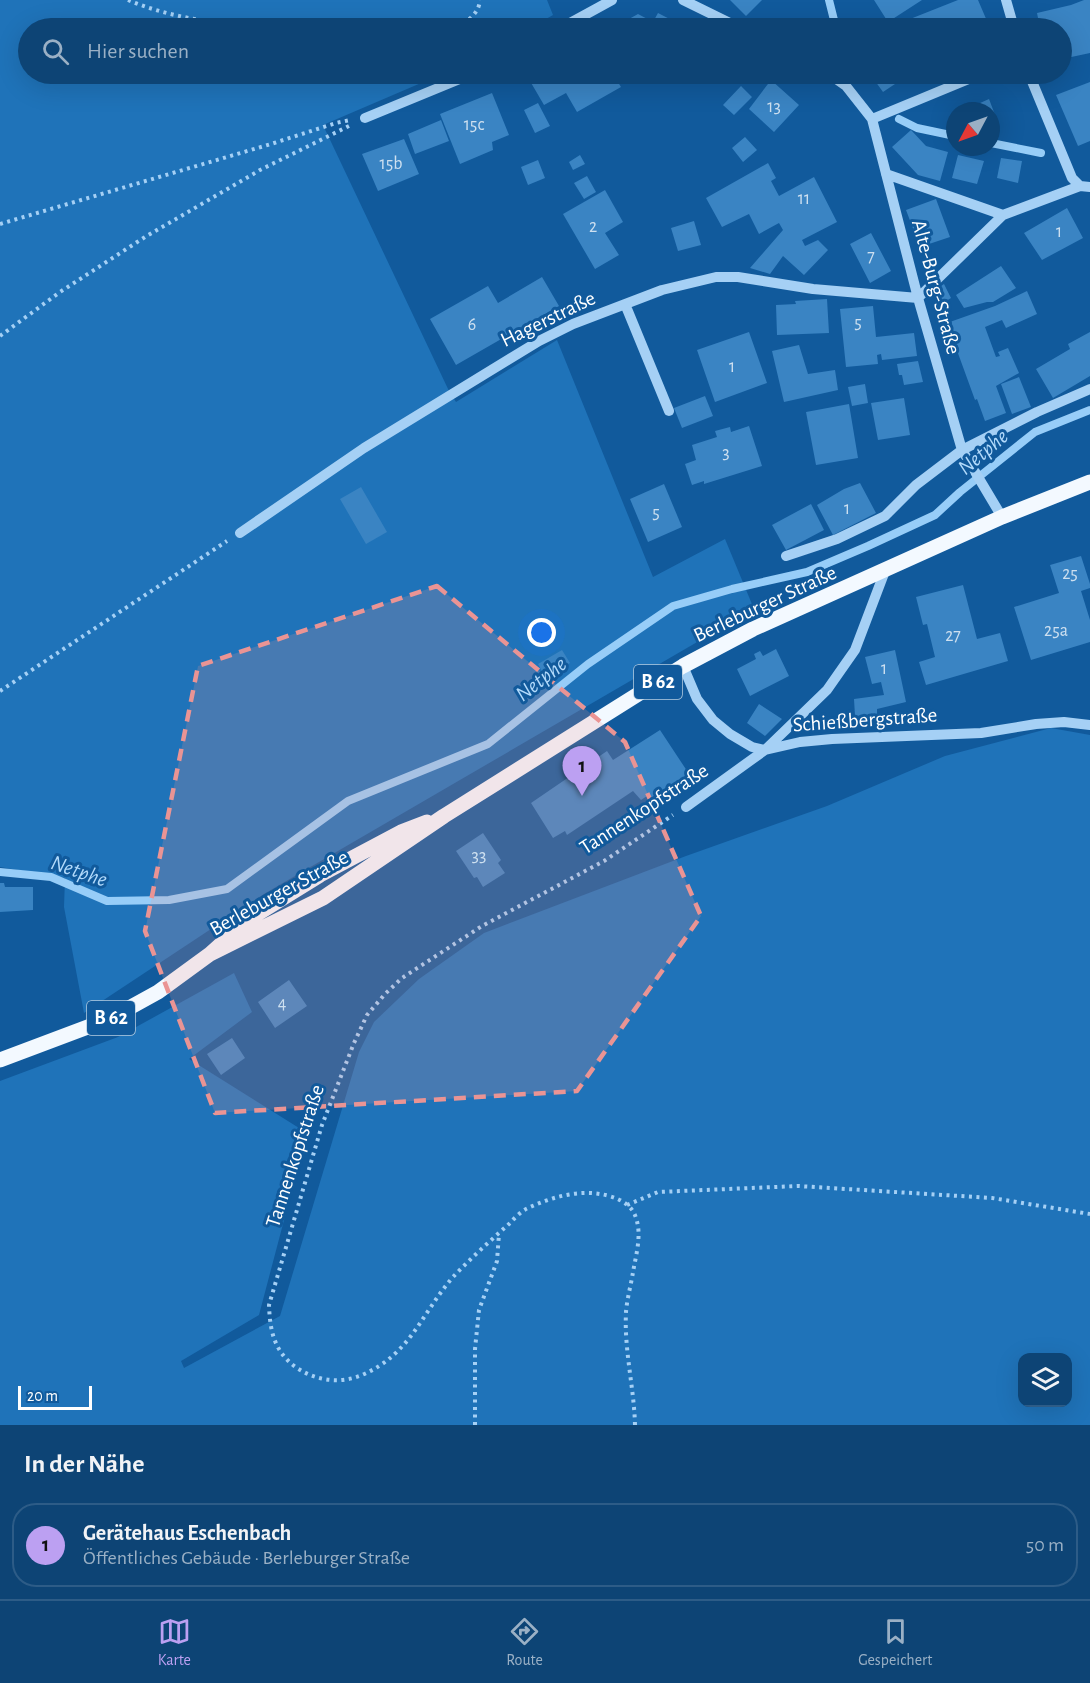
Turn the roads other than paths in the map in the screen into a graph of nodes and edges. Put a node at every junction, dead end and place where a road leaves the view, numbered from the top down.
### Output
1 (612, 0) edge
2 (683, 0) edge
3 (1006, 0) edge
4 (579, 18) edge
5 (720, 18) edge
6 (1011, 18) edge
7 (448, 84) edge
8 (843, 84) edge
9 (957, 84) edge
10 (1033, 84) edge
11 (365, 118) road end
12 (872, 119) junction
13 (886, 174) junction
14 (1085, 187) edge
15 (1003, 215) junction
16 (918, 298) junction
17 (625, 304) junction
18 (1090, 389) edge
19 (669, 411) dead end
20 (962, 450) junction
21 (1090, 482) edge
22 (1002, 517) junction
23 (240, 533) road end
24 (786, 556) dead end
25 (885, 571) junction
26 (683, 666) junction
27 (1090, 725) edge
28 (765, 750) junction
29 (686, 807) road end
30 (444, 816) junction
31 (210, 954) junction
32 (0, 1060) edge

1 - 4 street
2 - 5 street
3 - 6 street
7 - 11 street
8 - 12 street, Alte-Burg-Straße
9 - 12 street
10 - 14 street
12 - 13 street, Alte-Burg-Straße
13 - 15 street
13 - 16 street, Alte-Burg-Straße
14 - 15 street
15 - 16 street
16 - 17 street, Hagerstraße
16 - 20 street, Alte-Burg-Straße
17 - 19 street
17 - 23 street, Hagerstraße
18 - 20 street
20 - 22 street, Alte-Burg-Straße
20 - 24 street
21 - 22 main road, Berleburger Straße / B 62
22 - 25 main road, Berleburger Straße / B 62
25 - 26 main road, Berleburger Straße / B 62
25 - 28 street, Tannenkopfstraße
26 - 28 street
26 - 30 main road, Berleburger Straße / B 62
27 - 28 street, Schießbergstraße
28 - 29 street, Tannenkopfstraße
30 - 31 main road, Berleburger Straße / B 62
30 - 31 main road, Berleburger Straße / B 62
31 - 32 main road, B 62

